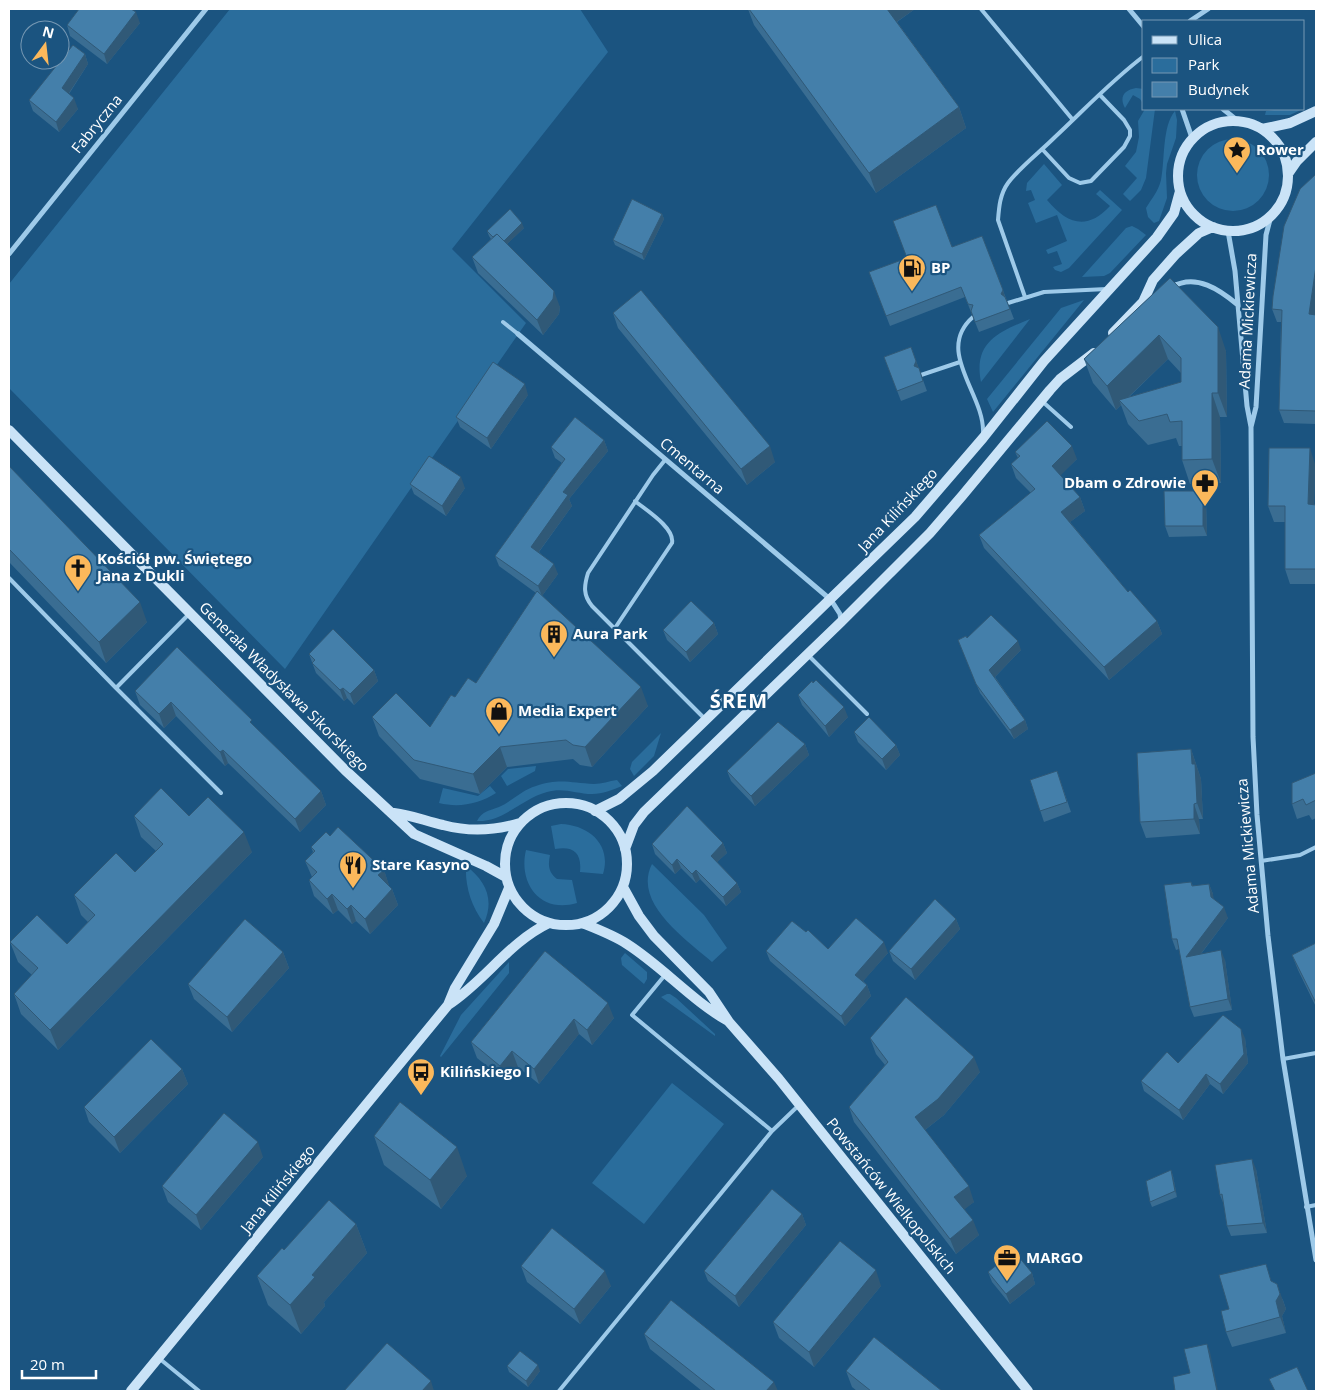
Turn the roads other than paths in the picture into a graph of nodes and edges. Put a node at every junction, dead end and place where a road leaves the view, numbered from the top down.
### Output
1 (206, 9) edge
2 (982, 9) edge
3 (1129, 9) edge
4 (1208, 9) edge
5 (1192, 20) edge
6 (1142, 25) edge
7 (1142, 58) edge
8 (1100, 95) junction
9 (1182, 110) edge
10 (1224, 110) edge
11 (1316, 111) edge
12 (1073, 120) junction
13 (1238, 121) junction
14 (1262, 129) junction
15 (1192, 138) junction
16 (1316, 142) edge
17 (1042, 149) junction
18 (1288, 174) junction
19 (1180, 191) junction
20 (1271, 216) junction
21 (1213, 227) junction
22 (1228, 231) junction
23 (9, 254) edge
24 (1109, 289) junction
25 (1169, 289) edge
26 (1025, 297) junction
27 (1008, 303) edge
28 (1238, 305) junction
29 (973, 317) edge
30 (503, 322) dead end
31 (518, 334) joint
32 (960, 362) junction
33 (921, 375) edge
34 (1041, 401) junction
35 (1071, 427) dead end
36 (1251, 427) junction
37 (9, 430) edge
38 (982, 438) junction
39 (666, 460) junction
40 (635, 501) junction
41 (9, 578) edge
42 (831, 600) junction
43 (190, 613) junction
44 (841, 622) junction
45 (615, 628) junction
46 (807, 655) junction
47 (116, 688) junction
48 (867, 714) dead end
49 (705, 719) junction
50 (221, 793) dead end
51 (595, 811) junction
52 (394, 813) junction
53 (520, 823) junction
54 (1316, 847) edge
55 (625, 850) junction
56 (1261, 861) junction
57 (506, 877) junction
58 (623, 887) junction
59 (509, 888) junction
60 (549, 923) junction
61 (582, 923) junction
62 (666, 974) junction
63 (448, 1005) junction
64 (729, 1022) junction
65 (1316, 1053) edge
66 (1283, 1059) junction
67 (799, 1105) junction
68 (772, 1131) junction
69 (1316, 1205) edge
70 (1306, 1207) junction
71 (1316, 1260) edge
72 (159, 1358) junction
73 (131, 1391) edge
74 (199, 1391) edge
75 (559, 1391) edge
76 (1028, 1391) edge

1 - 23 street, Fabryczna
2 - 12 lane
3 - 6 street
4 - 5 street
7 - 8 lane
8 - 12 lane
8 - 17 lane
9 - 15 street
10 - 13 street
11 - 14 street
12 - 17 lane
13 - 14 street
13 - 15 street
14 - 18 street
15 - 19 street
16 - 18 street
17 - 26 lane
18 - 20 street
19 - 21 street
19 - 24 street, Jana Kilińskiego
20 - 22 street
20 - 36 street, Adama Mickiewicza
21 - 22 street
21 - 34 street
22 - 28 street, Adama Mickiewicza
24 - 26 lane
24 - 38 street, Jana Kilińskiego
25 - 28 street
26 - 27 lane
28 - 36 street, Adama Mickiewicza
29 - 32 lane
30 - 31 lane
31 - 39 street, Cmentarna
32 - 33 lane
32 - 38 lane
34 - 35 lane
34 - 44 street
36 - 56 street, Adama Mickiewicza
37 - 43 street, Generała Władysława Sikorskiego
38 - 42 street, Jana Kilińskiego
39 - 40 lane
39 - 42 street, Cmentarna
40 - 45 lane
40 - 45 lane
41 - 47 lane
42 - 44 street, Cmentarna
42 - 49 street, Jana Kilińskiego
43 - 47 lane
43 - 52 street, Generała Władysława Sikorskiego
44 - 46 street
45 - 49 lane
46 - 48 lane
46 - 55 street
47 - 50 lane
49 - 51 street, Jana Kilińskiego
51 - 53 street
51 - 55 street
52 - 53 street, Generała Władysława Sikorskiego
52 - 57 street, Generała Władysława Sikorskiego
53 - 57 street
54 - 56 lane
55 - 58 street
56 - 66 street, Adama Mickiewicza
57 - 59 street
58 - 61 street
58 - 64 street, Powstańców Wielkopolskich
59 - 60 street
59 - 63 street, Jana Kilińskiego
60 - 61 street
60 - 63 street, Jana Kilińskiego
61 - 62 street, Powstańców Wielkopolskich
62 - 64 street, Powstańców Wielkopolskich
62 - 68 lane
63 - 72 street, Jana Kilińskiego
64 - 67 street, Powstańców Wielkopolskich
65 - 66 lane
66 - 70 street, Adama Mickiewicza
67 - 68 lane
67 - 76 street, Powstańców Wielkopolskich
68 - 75 lane
69 - 70 lane
70 - 71 street, Adama Mickiewicza
72 - 73 street, Jana Kilińskiego
72 - 74 lane

